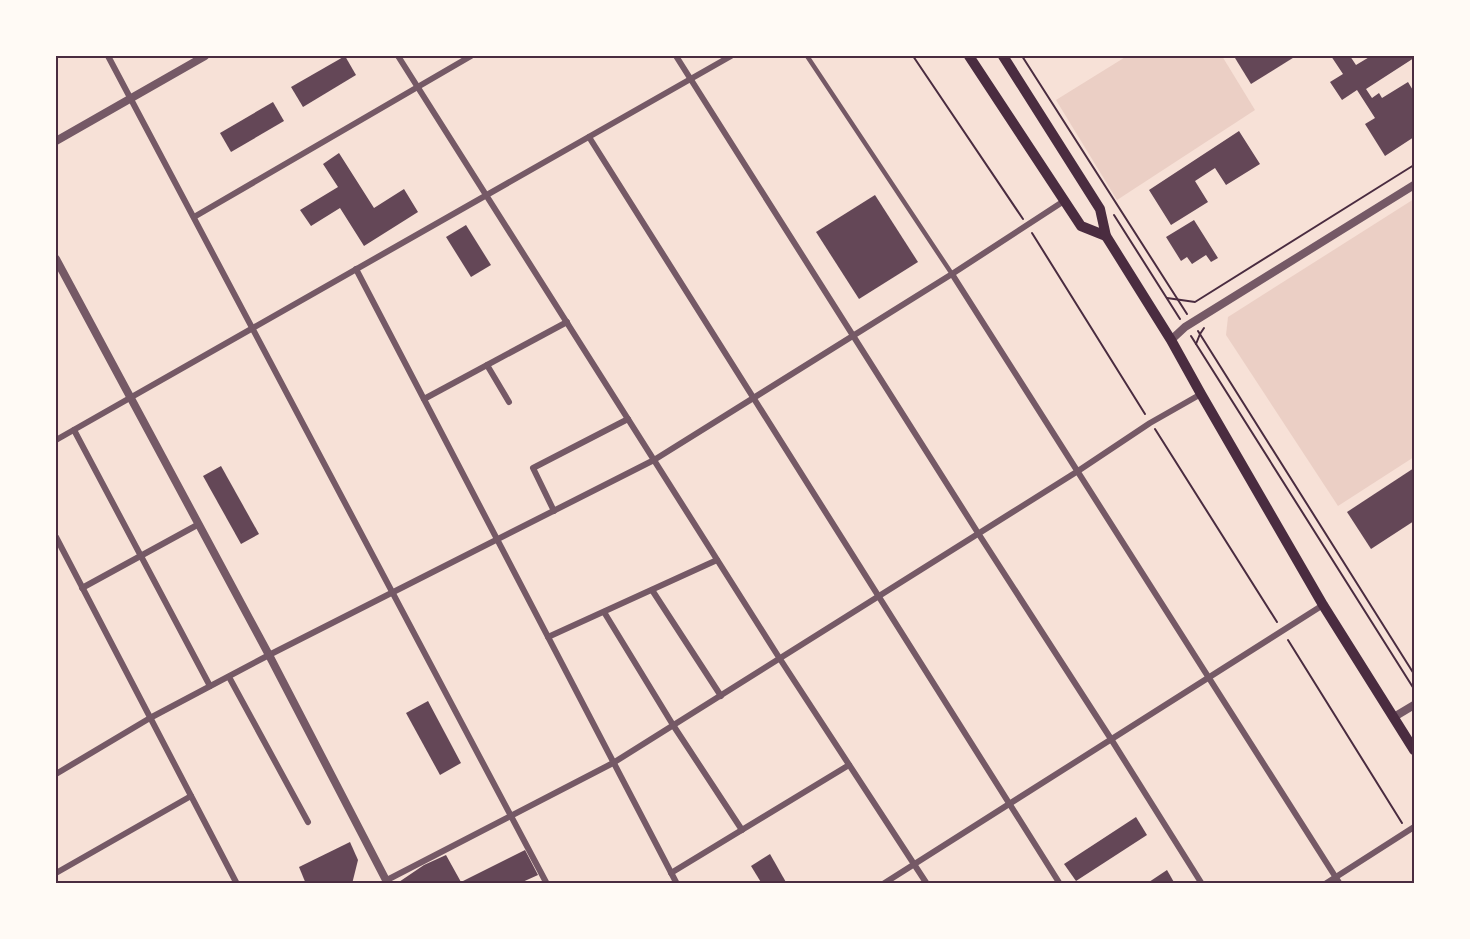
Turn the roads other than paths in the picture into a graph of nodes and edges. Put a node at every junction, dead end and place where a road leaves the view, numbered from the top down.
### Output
1 (108, 56) edge
2 (205, 56) edge
3 (398, 56) edge
4 (471, 56) edge
5 (676, 56) edge
6 (731, 56) edge
7 (807, 56) edge
8 (969, 56) edge
9 (1003, 56) edge
10 (691, 79) junction
11 (417, 86) junction
12 (131, 98) junction
13 (589, 137) junction
14 (56, 141) edge
15 (1414, 185) edge
16 (487, 195) junction
17 (1064, 201) junction
18 (194, 217) junction
19 (1106, 236) junction
20 (56, 259) edge
21 (356, 269) junction
22 (952, 274) junction
23 (567, 322) junction
24 (252, 328) junction
25 (854, 335) junction
26 (1172, 340) junction
27 (488, 365) junction
28 (1201, 394) junction
29 (130, 397) junction
30 (753, 398) junction
31 (424, 399) junction
32 (509, 402) dead end
33 (628, 418) junction
34 (74, 430) junction
35 (56, 440) edge
36 (654, 460) junction
37 (1078, 471) junction
38 (554, 510) junction
39 (199, 524) junction
40 (978, 533) junction
41 (56, 537) edge
42 (497, 539) junction
43 (141, 556) junction
44 (717, 560) junction
45 (82, 588) junction
46 (652, 590) junction
47 (393, 592) junction
48 (879, 596) junction
49 (1323, 605) junction
50 (604, 612) junction
51 (548, 637) junction
52 (269, 656) junction
53 (780, 659) junction
54 (229, 677) junction
55 (1209, 677) junction
56 (210, 686) junction
57 (721, 696) junction
58 (1414, 705) edge
59 (1394, 717) junction
60 (150, 718) junction
61 (673, 725) junction
62 (1111, 739) junction
63 (1414, 750) edge
64 (613, 763) junction
65 (849, 765) junction
66 (56, 774) edge
67 (191, 796) junction
68 (1009, 804) junction
69 (512, 815) junction
70 (308, 822) dead end
71 (1414, 827) edge
72 (742, 830) junction
73 (915, 864) junction
74 (56, 873) edge
75 (671, 873) junction
76 (1338, 880) edge
77 (388, 882) edge
78 (237, 884) edge
79 (547, 884) edge
80 (676, 884) edge
81 (883, 884) edge
82 (927, 884) edge
83 (1060, 884) edge
84 (1202, 884) edge
85 (1325, 884) edge

1 - 12 street
2 - 12 street
3 - 11 street
4 - 11 street
5 - 10 street
6 - 10 street
7 - 22 street
8 - 17 main road
9 - 19 main road
10 - 13 street
10 - 25 street
11 - 16 street
11 - 18 street
12 - 14 street
12 - 18 street
13 - 16 street
13 - 30 street
15 - 26 street
16 - 21 street
16 - 23 street
17 - 19 main road
17 - 22 street
18 - 24 street
19 - 26 main road
20 - 29 street
21 - 24 street
21 - 31 street
22 - 25 street
22 - 37 street
23 - 27 street
23 - 33 street
24 - 29 street
24 - 47 street
25 - 30 street
25 - 40 street
26 - 28 main road
27 - 31 street
27 - 32 street
28 - 37 street
28 - 49 main road
29 - 34 street
29 - 39 street
30 - 36 street
30 - 48 street
31 - 42 street
33 - 36 street
33 - 38 street
34 - 35 street
34 - 43 street
36 - 38 street
36 - 44 street
37 - 40 street
37 - 55 street
38 - 42 street
39 - 43 street
39 - 52 street
40 - 48 street
40 - 62 street
41 - 45 street
42 - 47 street
42 - 51 street
43 - 45 street
43 - 56 street
44 - 46 street
44 - 53 street
45 - 60 street
46 - 50 street
46 - 57 street
47 - 52 street
47 - 69 street
48 - 53 street
48 - 68 street
49 - 55 street
49 - 59 main road
50 - 51 street
50 - 61 street
51 - 64 street
52 - 54 street
52 - 77 street
53 - 57 street
53 - 65 street
54 - 56 street
54 - 70 street
55 - 62 street
55 - 76 street
56 - 60 street
57 - 61 street
58 - 59 street
59 - 63 main road
60 - 66 street
60 - 67 street
61 - 64 street
61 - 72 street
62 - 68 street
62 - 84 street
64 - 69 street
64 - 75 street
65 - 72 street
65 - 73 street
67 - 74 street
67 - 78 street
68 - 73 street
68 - 83 street
69 - 77 street
69 - 79 street
71 - 76 street
72 - 75 street
73 - 81 street
73 - 82 street
75 - 80 street
76 - 85 street

